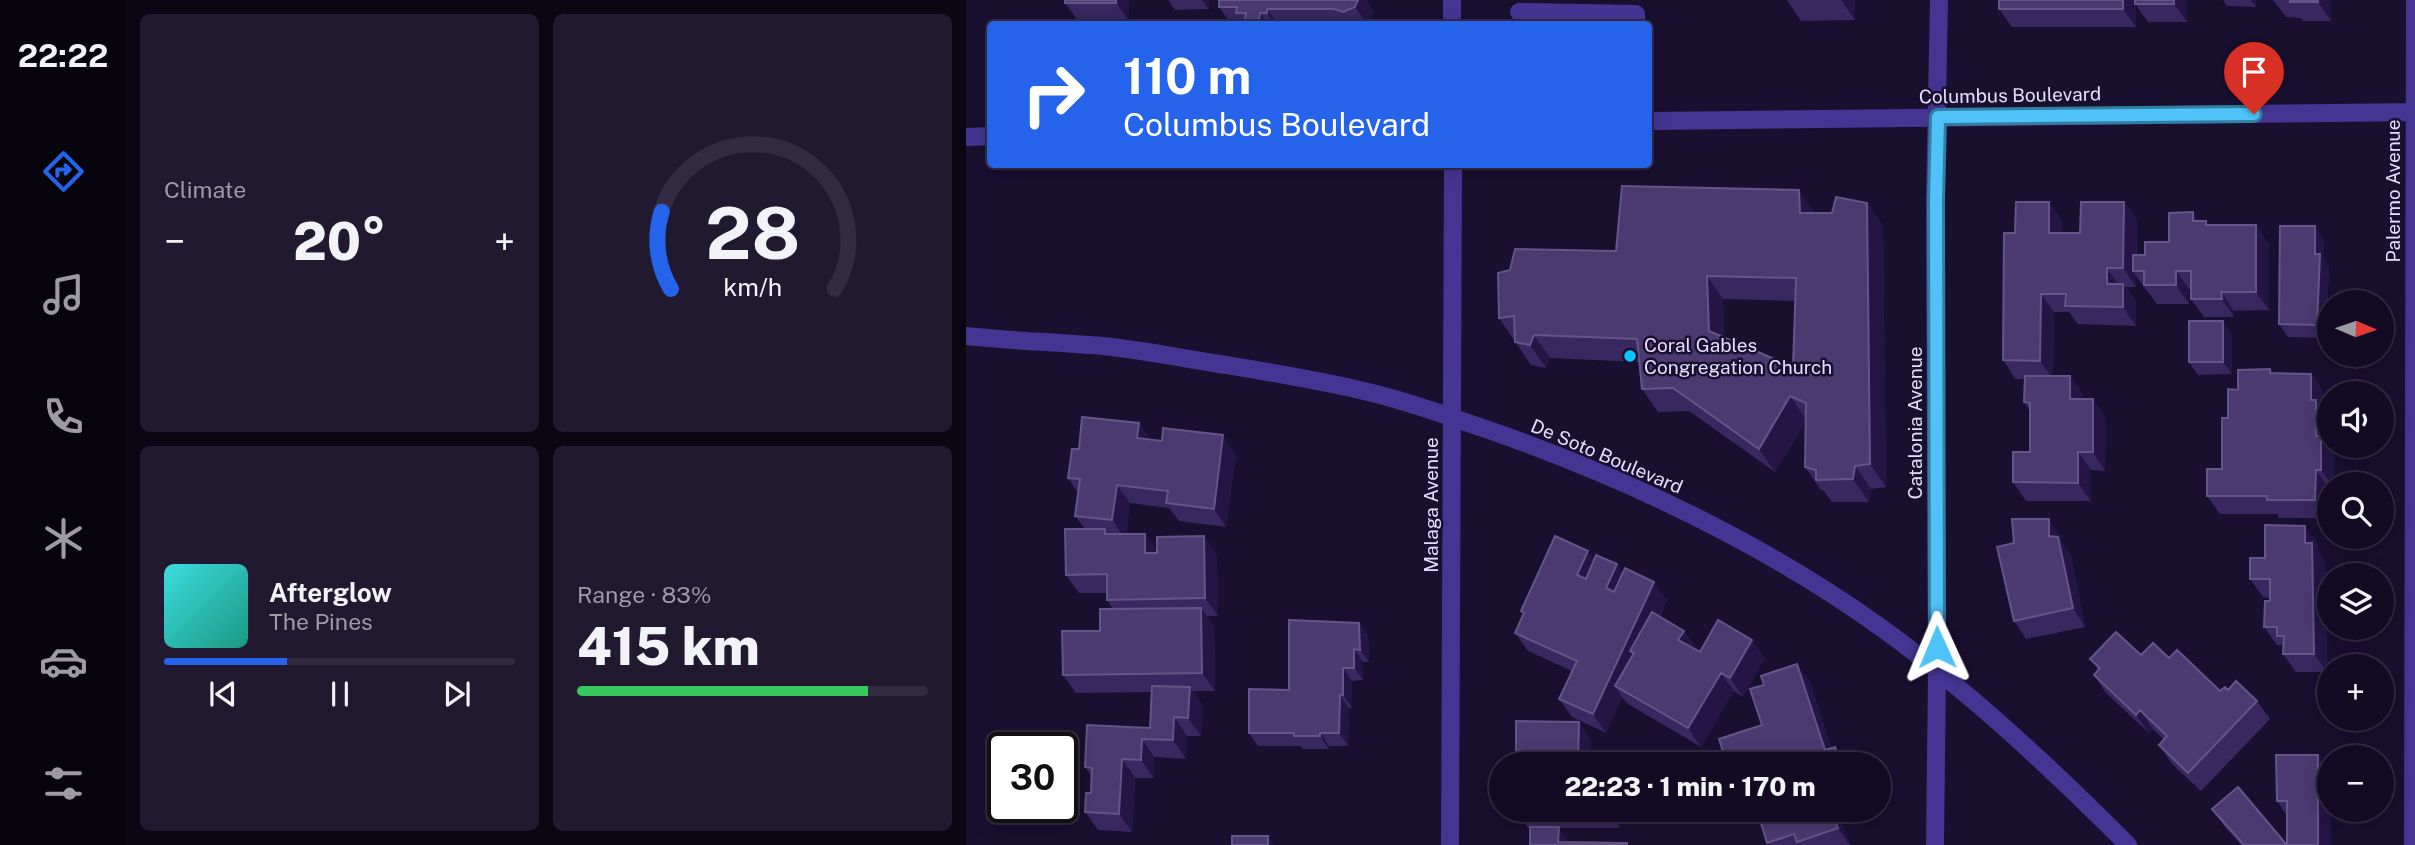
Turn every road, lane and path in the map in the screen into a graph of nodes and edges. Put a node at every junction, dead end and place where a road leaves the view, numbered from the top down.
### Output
1 (1452, 0) edge
2 (1939, 0) edge
3 (2415, 0) edge
4 (1519, 12) dead end
5 (1452, 21) edge
6 (1636, 21) edge
7 (2414, 112) edge
8 (1938, 117) junction
9 (1652, 121) edge
10 (987, 136) edge
11 (966, 137) edge
12 (1453, 168) edge
13 (966, 336) edge
14 (1452, 417) junction
15 (1937, 671) junction
16 (1450, 845) edge
17 (1935, 845) edge
18 (2128, 845) edge
19 (2413, 845) edge

1 - 5 street
2 - 8 street, Catalonia Avenue
3 - 7 street, Palermo Avenue
4 - 6 street
7 - 8 street, Columbus Boulevard
7 - 19 street, Palermo Avenue
8 - 9 street, Columbus Boulevard
8 - 15 street, Catalonia Avenue
10 - 11 street
12 - 14 street, Malaga Avenue
13 - 14 street, De Soto Boulevard
14 - 15 street, De Soto Boulevard
14 - 16 street, Malaga Avenue
15 - 17 street, Catalonia Avenue
15 - 18 street, De Soto Boulevard

